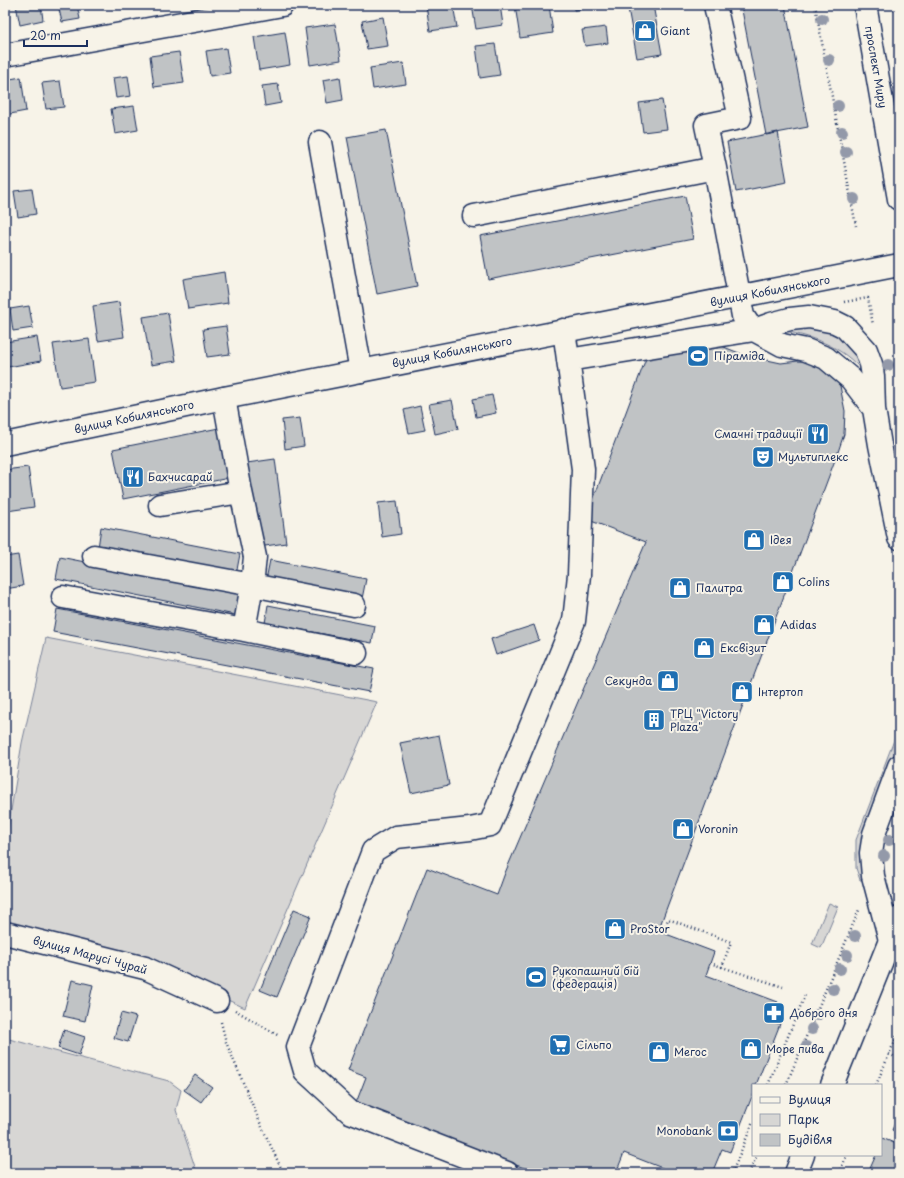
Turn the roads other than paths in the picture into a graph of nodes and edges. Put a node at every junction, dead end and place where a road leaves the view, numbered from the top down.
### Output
1 (282, 5) edge
2 (715, 5) edge
3 (865, 5) edge
4 (5, 55) edge
5 (320, 142) dead end
6 (715, 168) junction
7 (899, 199) edge
8 (474, 216) dead end
9 (899, 265) edge
10 (741, 297) junction
11 (564, 330) junction
12 (754, 330) junction
13 (568, 360) junction
14 (361, 371) junction
15 (224, 398) junction
16 (874, 409) junction
17 (5, 444) edge
18 (241, 492) junction
19 (160, 505) dead end
20 (899, 534) edge
21 (94, 556) dead end
22 (252, 585) junction
23 (63, 597) dead end
24 (354, 605) dead end
25 (244, 630) junction
26 (356, 653) dead end
27 (899, 766) edge
28 (899, 918) edge
29 (5, 934) edge
30 (890, 940) junction
31 (217, 1001) road end
32 (832, 1084) edge
33 (803, 1156) edge
34 (507, 1173) edge
35 (796, 1173) edge

1 - 4 main road
2 - 6 main road
3 - 7 main road, проспект Миру
5 - 14 main road
6 - 8 main road
6 - 10 main road
9 - 10 main road, вулиця Кобилянського
10 - 11 main road, вулиця Кобилянського
10 - 12 main road
11 - 13 main road
11 - 14 main road, вулиця Кобилянського
12 - 13 main road
12 - 16 main road
12 - 16 main road
13 - 34 main road
14 - 15 main road, вулиця Кобилянського
15 - 17 main road, вулиця Кобилянського
15 - 18 main road
16 - 20 main road
18 - 19 main road
18 - 22 main road
21 - 22 main road
22 - 24 main road
22 - 25 main road
23 - 25 main road
25 - 26 main road
27 - 30 main road
28 - 30 main road
29 - 31 main road, вулиця Марусі Чурай
30 - 32 main road
33 - 35 main road

